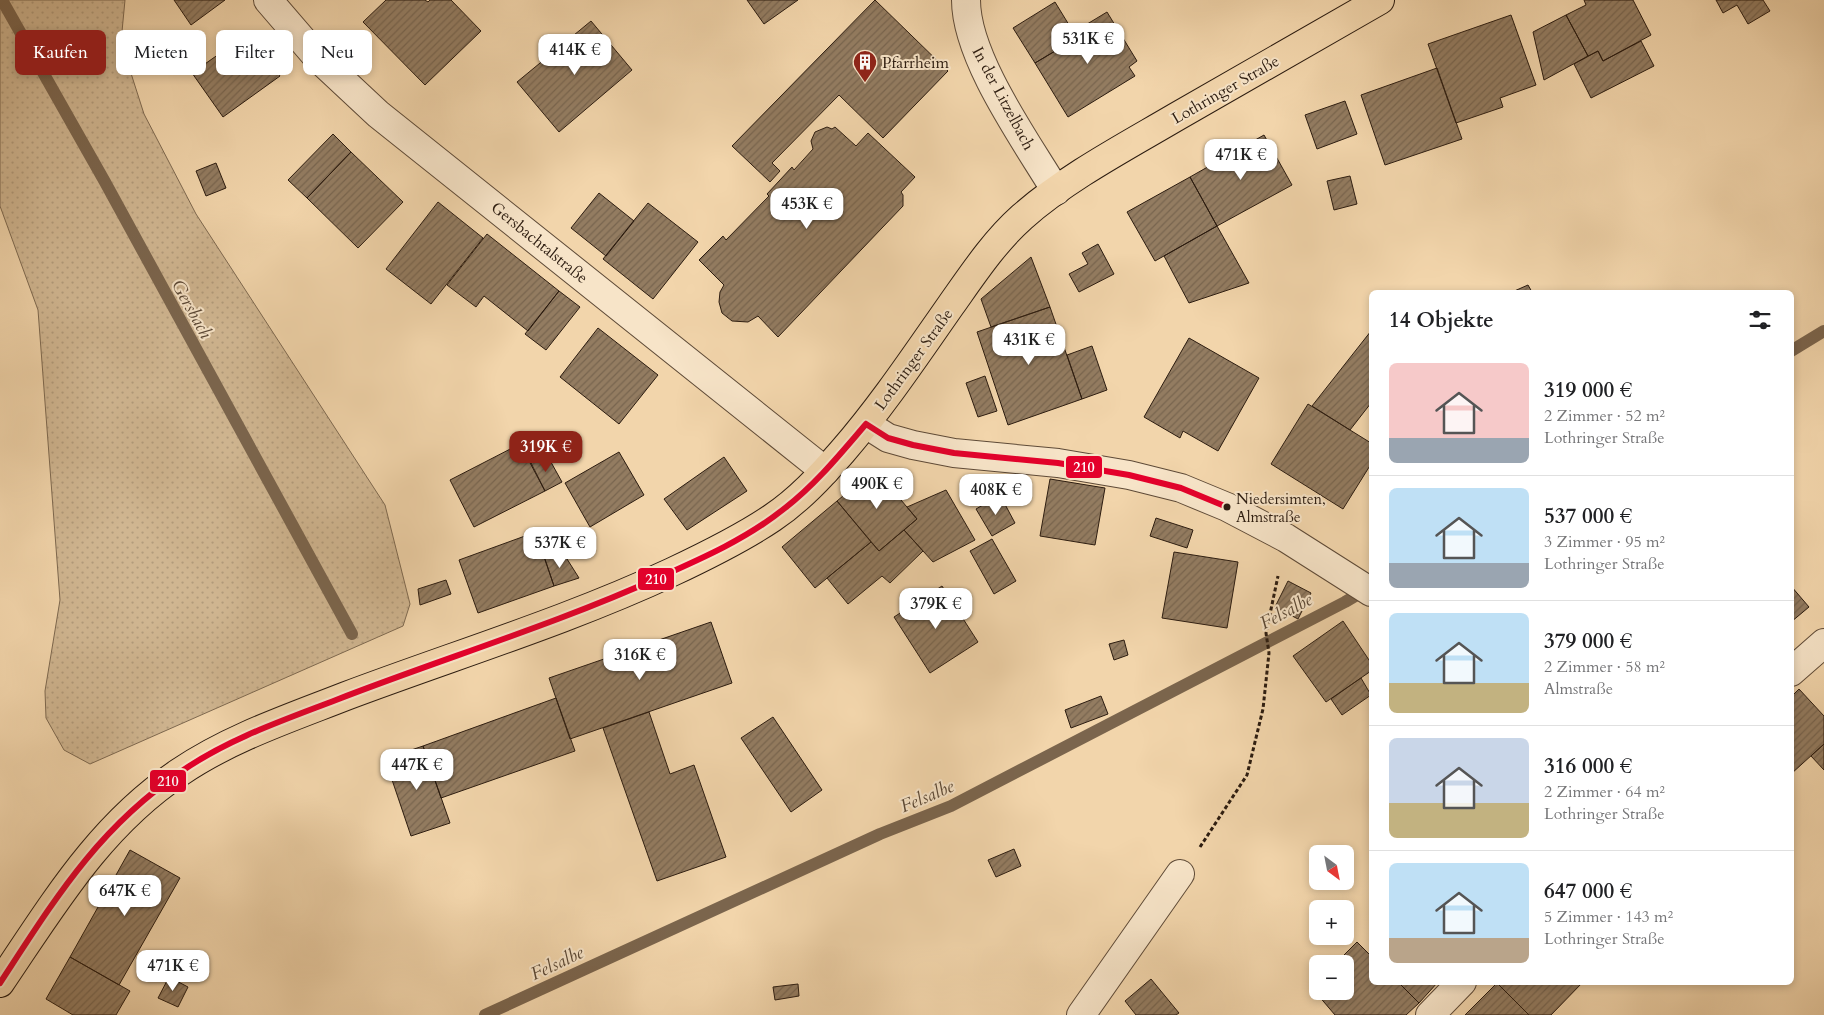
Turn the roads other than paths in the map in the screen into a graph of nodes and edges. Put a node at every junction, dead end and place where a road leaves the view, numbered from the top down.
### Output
1 (268, 0) edge
2 (966, 0) edge
3 (1380, 0) edge
4 (1056, 191) junction
5 (866, 424) junction
6 (825, 471) junction
7 (1361, 585) edge
8 (1824, 643) edge
9 (1794, 669) edge
10 (1180, 874) road end
11 (0, 983) edge
12 (1459, 985) edge
13 (1081, 1015) edge
14 (1430, 1015) edge

1 - 6 street, Gersbachtalstraße
2 - 4 street, In der Litzelbach
3 - 4 main road, Lothringer Straße
4 - 5 main road, Lothringer Straße
5 - 6 main road, Lothringer Straße
5 - 7 street
6 - 11 main road, Lothringer Straße
8 - 9 street
10 - 13 street
12 - 14 street

